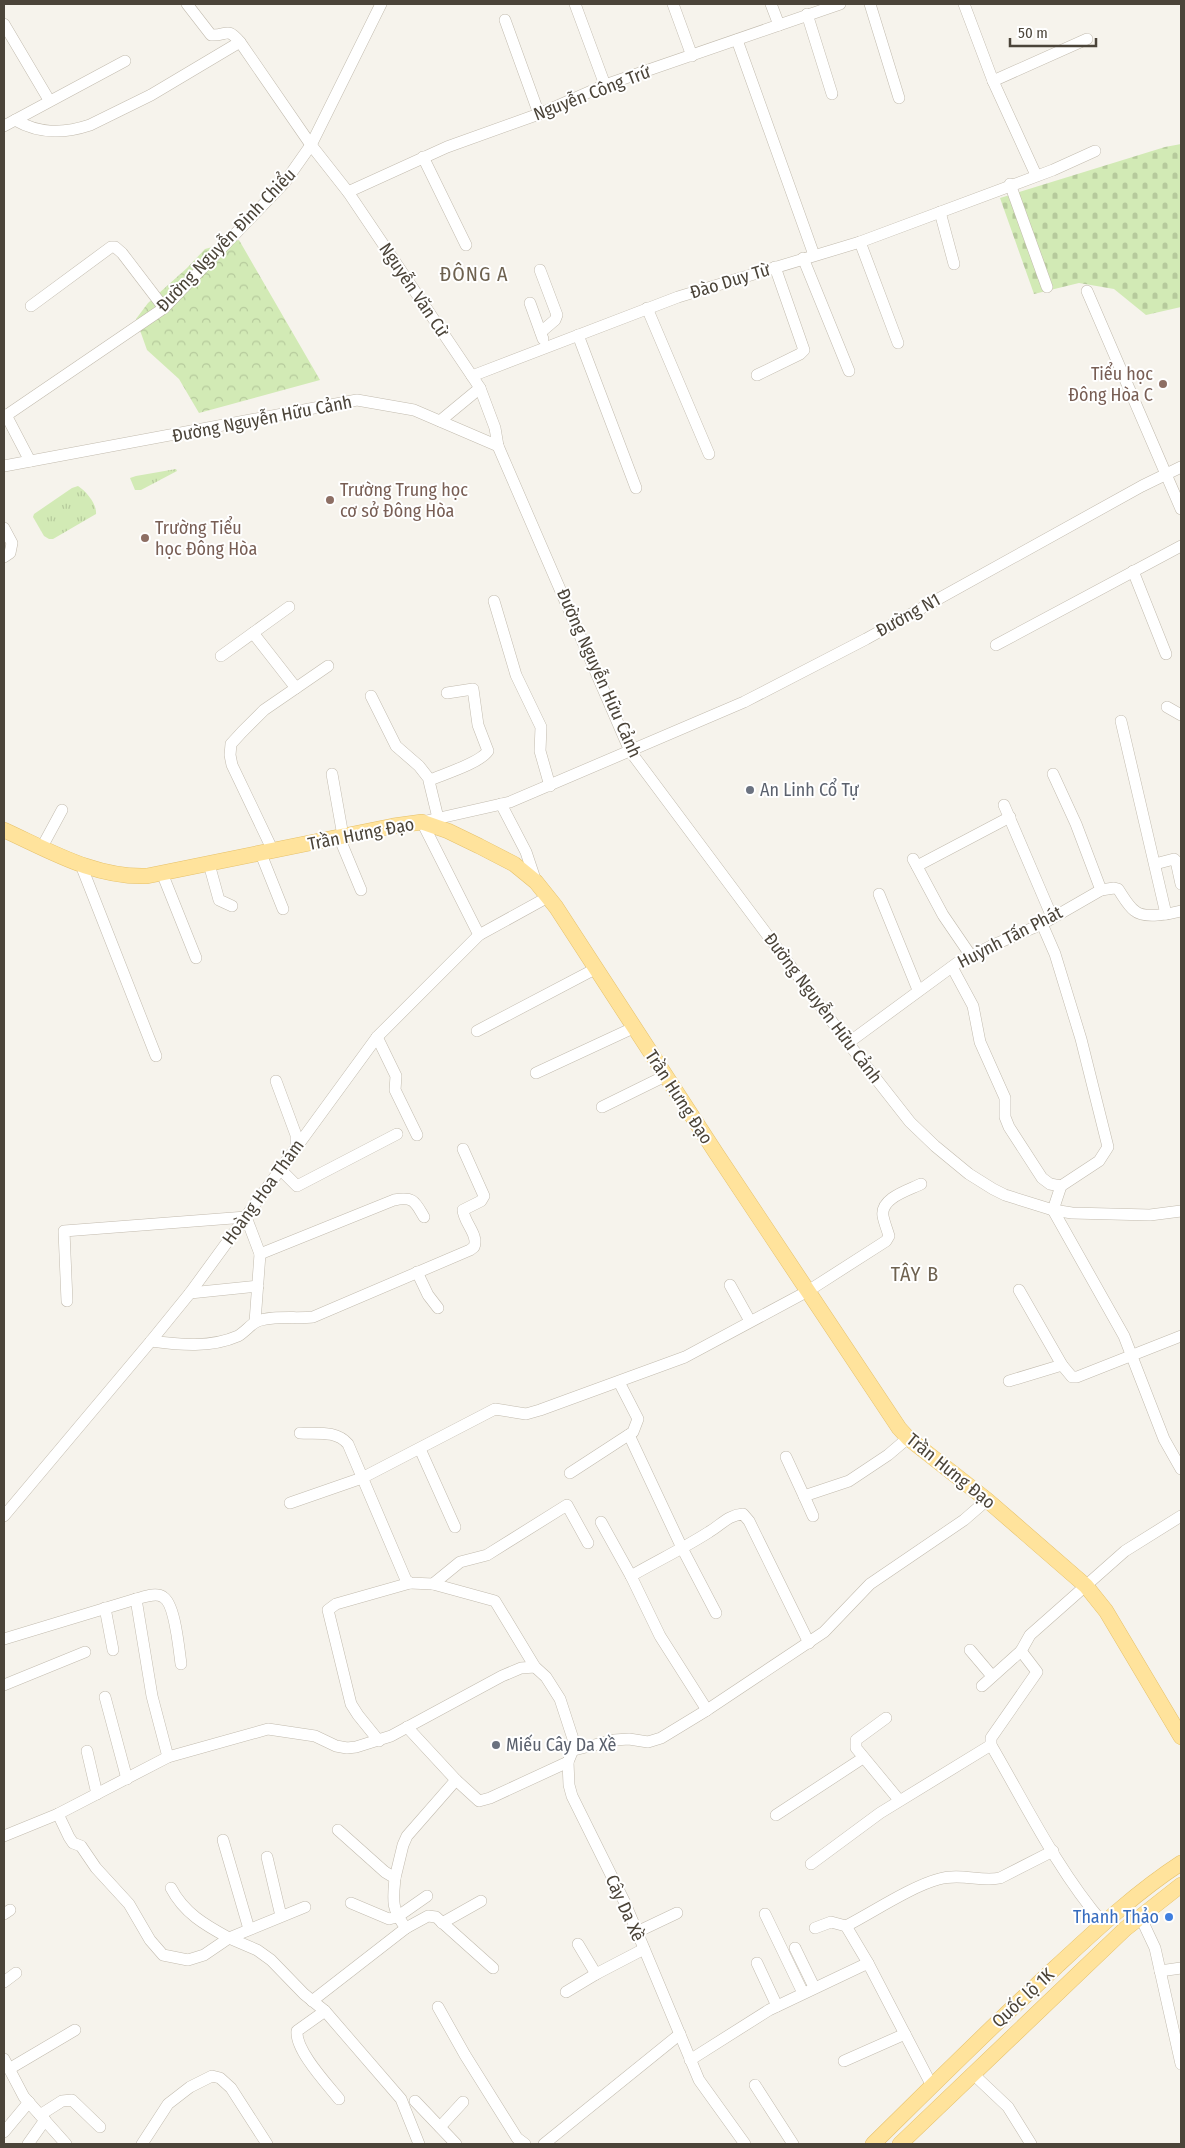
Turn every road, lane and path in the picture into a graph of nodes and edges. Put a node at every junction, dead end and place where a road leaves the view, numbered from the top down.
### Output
1 (187, 4) edge
2 (381, 4) edge
3 (575, 4) edge
4 (673, 4) edge
5 (771, 4) edge
6 (840, 4) edge
7 (870, 4) edge
8 (964, 4) edge
9 (807, 14) junction
10 (505, 20) dead end
11 (4, 24) edge
12 (779, 25) junction
13 (1087, 38) dead end
14 (737, 40) junction
15 (240, 42) junction
16 (692, 56) junction
17 (125, 61) dead end
18 (993, 81) junction
19 (605, 85) junction
20 (832, 94) dead end
21 (899, 98) dead end
22 (49, 100) junction
23 (539, 114) junction
24 (15, 120) junction
25 (4, 126) edge
26 (311, 145) junction
27 (1095, 151) dead end
28 (424, 157) junction
29 (1036, 175) junction
30 (1010, 184) junction
31 (348, 192) junction
32 (940, 212) junction
33 (860, 242) junction
34 (466, 244) dead end
35 (808, 256) junction
36 (954, 264) dead end
37 (775, 267) junction
38 (540, 270) dead end
39 (1047, 287) dead end
40 (1087, 291) dead end
41 (530, 303) dead end
42 (31, 306) dead end
43 (164, 308) junction
44 (647, 308) junction
45 (541, 332) junction
46 (578, 335) junction
47 (898, 343) dead end
48 (546, 347) junction
49 (849, 372) dead end
50 (756, 375) dead end
51 (472, 376) junction
52 (480, 388) junction
53 (5, 416) edge
54 (440, 421) junction
55 (498, 446) junction
56 (709, 454) dead end
57 (30, 461) junction
58 (4, 466) edge
59 (1181, 468) edge
60 (1166, 474) junction
61 (636, 488) dead end
62 (1181, 509) edge
63 (4, 528) edge
64 (1181, 546) edge
65 (4, 557) edge
66 (1133, 571) junction
67 (494, 601) dead end
68 (289, 608) dead end
69 (253, 633) junction
70 (996, 645) dead end
71 (1166, 654) dead end
72 (221, 656) dead end
73 (328, 666) dead end
74 (296, 688) junction
75 (447, 693) dead end
76 (371, 696) dead end
77 (1167, 706) dead end
78 (1181, 715) edge
79 (1121, 721) dead end
80 (630, 751) junction
81 (332, 774) dead end
82 (1054, 774) dead end
83 (430, 780) junction
84 (550, 786) junction
85 (501, 804) junction
86 (1004, 805) dead end
87 (62, 810) dead end
88 (1010, 817) junction
89 (438, 818) junction
90 (422, 822) junction
91 (4, 830) edge
92 (341, 837) junction
93 (42, 847) junction
94 (266, 853) junction
95 (209, 864) junction
96 (1155, 864) junction
97 (81, 865) junction
98 (162, 873) junction
99 (536, 882) junction
100 (1181, 884) edge
101 (361, 890) dead end
102 (1101, 890) junction
103 (879, 894) dead end
104 (548, 897) junction
105 (232, 906) dead end
106 (283, 909) dead end
107 (1181, 910) edge
108 (1166, 914) junction
109 (1047, 921) junction
110 (479, 935) junction
111 (971, 956) junction
112 (196, 958) dead end
113 (952, 967) junction
114 (595, 969) junction
115 (918, 990) junction
116 (633, 1028) junction
117 (477, 1031) dead end
118 (376, 1037) junction
119 (848, 1043) junction
120 (156, 1056) dead end
121 (536, 1073) dead end
122 (665, 1076) junction
123 (276, 1082) dead end
124 (602, 1107) dead end
125 (397, 1134) dead end
126 (417, 1135) dead end
127 (296, 1146) junction
128 (463, 1149) dead end
129 (280, 1169) junction
130 (921, 1184) dead end
131 (1060, 1186) junction
132 (1053, 1210) junction
133 (1181, 1211) edge
134 (246, 1217) junction
135 (424, 1217) dead end
136 (260, 1254) junction
137 (417, 1272) junction
138 (258, 1286) junction
139 (730, 1286) dead end
140 (1019, 1290) dead end
141 (808, 1291) junction
142 (190, 1293) junction
143 (67, 1300) dead end
144 (438, 1308) dead end
145 (750, 1321) junction
146 (255, 1322) junction
147 (1181, 1336) edge
148 (151, 1341) junction
149 (1133, 1356) junction
150 (1062, 1365) junction
151 (1008, 1381) dead end
152 (619, 1382) junction
153 (300, 1433) dead end
154 (629, 1434) junction
155 (908, 1438) junction
156 (420, 1449) junction
157 (786, 1457) dead end
158 (1181, 1468) edge
159 (570, 1473) dead end
160 (362, 1478) junction
161 (804, 1496) junction
162 (987, 1500) junction
163 (290, 1503) dead end
164 (4, 1516) edge
165 (813, 1516) dead end
166 (1181, 1516) edge
167 (601, 1522) dead end
168 (455, 1527) dead end
169 (588, 1543) dead end
170 (682, 1548) junction
171 (631, 1576) junction
172 (410, 1583) junction
173 (433, 1584) junction
174 (1086, 1586) junction
175 (136, 1599) junction
176 (105, 1608) junction
177 (716, 1613) dead end
178 (4, 1639) edge
179 (809, 1643) junction
180 (113, 1650) dead end
181 (970, 1650) dead end
182 (1021, 1651) junction
183 (85, 1652) dead end
184 (181, 1664) dead end
185 (535, 1667) junction
186 (992, 1676) junction
187 (4, 1685) edge
188 (982, 1686) dead end
189 (105, 1697) dead end
190 (707, 1710) junction
191 (886, 1718) dead end
192 (408, 1727) junction
193 (1181, 1737) edge
194 (380, 1740) junction
195 (991, 1745) junction
196 (574, 1750) junction
197 (87, 1751) dead end
198 (168, 1757) junction
199 (863, 1758) junction
200 (568, 1762) junction
201 (127, 1779) junction
202 (456, 1780) junction
203 (97, 1794) junction
204 (898, 1800) junction
205 (58, 1814) junction
206 (776, 1815) dead end
207 (338, 1830) dead end
208 (4, 1836) edge
209 (223, 1840) dead end
210 (1053, 1851) junction
211 (267, 1857) dead end
212 (1181, 1863) edge
213 (811, 1864) dead end
214 (395, 1878) junction
215 (1181, 1885) edge
216 (171, 1888) dead end
217 (427, 1896) dead end
218 (1128, 1900) junction
219 (481, 1901) dead end
220 (351, 1903) dead end
221 (305, 1907) dead end
222 (677, 1913) dead end
223 (765, 1914) dead end
224 (281, 1916) junction
225 (1140, 1916) junction
226 (397, 1917) junction
227 (442, 1923) junction
228 (1103, 1923) junction
229 (846, 1926) junction
230 (406, 1928) junction
231 (814, 1928) dead end
232 (249, 1930) junction
233 (637, 1932) junction
234 (229, 1938) junction
235 (578, 1944) dead end
236 (795, 1948) dead end
237 (644, 1949) junction
238 (757, 1963) dead end
239 (868, 1963) junction
240 (493, 1968) dead end
241 (1181, 1968) edge
242 (1160, 1971) junction
243 (16, 1973) dead end
244 (596, 1974) junction
245 (4, 1982) edge
246 (809, 1990) junction
247 (566, 1992) dead end
248 (312, 2001) junction
249 (777, 2006) junction
250 (438, 2007) dead end
251 (325, 2012) junction
252 (1176, 2015) edge
253 (75, 2030) dead end
254 (680, 2034) junction
255 (905, 2034) junction
256 (690, 2060) junction
257 (844, 2061) dead end
258 (7, 2064) edge
259 (1181, 2064) edge
260 (972, 2073) junction
261 (754, 2085) dead end
262 (932, 2086) junction
263 (339, 2099) dead end
264 (415, 2101) dead end
265 (29, 2102) junction
266 (463, 2102) dead end
267 (43, 2117) junction
268 (100, 2127) dead end
269 (440, 2127) junction
270 (4, 2132) edge
271 (260, 2142) edge
272 (28, 2144) edge
273 (66, 2144) edge
274 (142, 2144) edge
275 (419, 2144) edge
276 (456, 2144) edge
277 (525, 2144) edge
278 (544, 2144) edge
279 (745, 2144) edge
280 (793, 2144) edge
281 (873, 2144) edge
282 (900, 2144) edge
283 (1031, 2144) edge

1 - 15 street
2 - 26 street, Đường Nguyễn Đình Chiểu
3 - 19 street
4 - 16 street
5 - 12 street
6 - 9 street, Nguyễn Công Trứ
7 - 21 street
8 - 18 street
9 - 12 street, Nguyễn Công Trứ
9 - 20 street
10 - 23 street
11 - 22 street
12 - 14 street, Nguyễn Công Trứ
13 - 18 street
14 - 16 street, Nguyễn Công Trứ
14 - 35 street
15 - 24 street
15 - 26 street, Nguyễn Văn Cừ
16 - 19 street, Nguyễn Công Trứ
17 - 22 street
18 - 29 street
19 - 23 street, Nguyễn Công Trứ
22 - 24 street
23 - 28 street, Nguyễn Công Trứ
24 - 25 street
26 - 31 street, Nguyễn Văn Cừ
26 - 43 street, Đường Nguyễn Đình Chiểu
27 - 29 street, Đào Duy Từ
28 - 31 street, Nguyễn Công Trứ
28 - 34 street
29 - 30 street, Đào Duy Từ
30 - 32 street, Đào Duy Từ
30 - 39 street
31 - 51 street, Nguyễn Văn Cừ
32 - 33 street, Đào Duy Từ
32 - 36 street
33 - 35 street, Đào Duy Từ
33 - 47 street
35 - 37 street, Đào Duy Từ
35 - 49 street
37 - 44 street, Đào Duy Từ
37 - 50 street
38 - 45 street
40 - 60 street
41 - 45 street
42 - 43 street
43 - 53 street, Đường Nguyễn Đình Chiểu
44 - 46 street, Đào Duy Từ
44 - 56 street
45 - 48 street
46 - 48 street, Đào Duy Từ
46 - 61 street
48 - 51 street, Đào Duy Từ
51 - 52 street, Nguyễn Văn Cừ
52 - 54 street
52 - 55 street, Nguyễn Văn Cừ
53 - 57 street
54 - 55 street, Đường Nguyễn Hữu Cảnh
54 - 57 street, Đường Nguyễn Hữu Cảnh
55 - 80 street, Đường Nguyễn Hữu Cảnh
57 - 58 street, Đường Nguyễn Hữu Cảnh
59 - 60 street, Đường N1
60 - 62 street
60 - 80 street, Đường N1
63 - 65 street
64 - 66 street
66 - 70 street
66 - 71 street
67 - 84 street
68 - 69 street
69 - 72 street
69 - 74 street
73 - 74 street
74 - 94 street
75 - 83 street
76 - 83 street
77 - 78 street
79 - 96 street
80 - 84 street, Đường N1
80 - 119 street, Đường Nguyễn Hữu Cảnh
81 - 92 street
82 - 102 street
83 - 89 street
84 - 85 street, Đường N1
85 - 89 street, Đường N1
85 - 99 street
86 - 88 street
87 - 93 street
88 - 109 street
88 - 111 street
89 - 90 street, Đường N1
90 - 92 main road, Trần Hưng Đạo
90 - 99 main road, Trần Hưng Đạo
90 - 110 street
91 - 93 main road, Trần Hưng Đạo
92 - 94 main road, Trần Hưng Đạo
92 - 101 street
93 - 97 main road, Trần Hưng Đạo
94 - 95 main road, Trần Hưng Đạo
94 - 106 street
95 - 98 main road, Trần Hưng Đạo
95 - 105 street
96 - 100 street
96 - 108 street
97 - 98 main road, Trần Hưng Đạo
97 - 120 street
98 - 112 street
99 - 104 main road, Trần Hưng Đạo
102 - 108 street
102 - 109 street, Huỳnh Tấn Phát
103 - 115 street
104 - 110 street, Hoàng Hoa Thám
104 - 114 main road, Trần Hưng Đạo
107 - 108 street
109 - 111 street, Huỳnh Tấn Phát
109 - 131 street
110 - 118 street, Hoàng Hoa Thám
111 - 113 street, Huỳnh Tấn Phát
113 - 115 street, Huỳnh Tấn Phát
113 - 131 street
114 - 116 main road, Trần Hưng Đạo
114 - 117 street
115 - 119 street, Huỳnh Tấn Phát
116 - 121 street
116 - 122 main road, Trần Hưng Đạo
118 - 126 street
118 - 127 street, Hoàng Hoa Thám
119 - 132 street, Đường Nguyễn Hữu Cảnh
122 - 124 street
122 - 141 main road, Trần Hưng Đạo
123 - 127 street
125 - 129 street
127 - 129 street, Hoàng Hoa Thám
128 - 137 street
129 - 134 street, Hoàng Hoa Thám
130 - 141 street
131 - 132 street
132 - 133 street, Đường Nguyễn Hữu Cảnh
132 - 149 street
134 - 136 street
134 - 142 street, Hoàng Hoa Thám
134 - 143 street
135 - 136 street
136 - 138 street
137 - 144 street
137 - 146 street
138 - 142 street
138 - 146 street
139 - 145 street
140 - 150 street
141 - 145 street
141 - 155 main road, Trần Hưng Đạo
142 - 148 street, Hoàng Hoa Thám
145 - 152 street
146 - 148 street
147 - 149 street
148 - 164 street, Hoàng Hoa Thám
149 - 150 street
149 - 158 street
150 - 151 street
152 - 154 street
152 - 156 street
153 - 160 street
154 - 159 street
154 - 170 street
155 - 161 street
155 - 162 main road, Trần Hưng Đạo
156 - 160 street
156 - 168 street
157 - 161 street
160 - 163 street
160 - 172 street
161 - 165 street
162 - 174 main road, Trần Hưng Đạo
162 - 179 street
166 - 174 street
167 - 171 street
169 - 173 street
170 - 171 street
170 - 177 street
170 - 179 street
171 - 190 street
172 - 173 street
172 - 194 street
173 - 185 street
174 - 182 street
174 - 193 main road, Trần Hưng Đạo
175 - 176 street
175 - 184 street
175 - 198 street
176 - 178 street
176 - 180 street
179 - 190 street
181 - 186 street
182 - 186 street
182 - 195 street
183 - 187 street
185 - 192 street
185 - 196 street
186 - 188 street
189 - 201 street
190 - 196 street
191 - 199 street
192 - 194 street
192 - 202 street
194 - 198 street
195 - 204 street
195 - 210 street
196 - 200 street
197 - 203 street
198 - 201 street
199 - 204 street
199 - 206 street
200 - 202 street
200 - 233 street, Cây Da Xề
201 - 203 street
202 - 214 street
203 - 205 street
204 - 213 street
205 - 208 street
205 - 234 street
207 - 214 street
209 - 232 street
210 - 228 street
210 - 229 street
211 - 224 street
212 - 218 main road, Quốc lộ 1K
214 - 226 street
215 - 225 main road, Quốc lộ 1K
216 - 234 street
217 - 226 street
218 - 225 main road
218 - 228 main road, Quốc lộ 1K
219 - 227 street
220 - 226 street
221 - 224 street
222 - 233 street
223 - 246 street
224 - 232 street
225 - 242 street
225 - 260 main road, Quốc lộ 1K
226 - 230 street
227 - 230 street
227 - 240 street
228 - 262 main road, Quốc lộ 1K
229 - 231 street
229 - 239 street
230 - 248 street
232 - 234 street
233 - 237 street, Cây Da Xề
234 - 248 street
235 - 244 street
236 - 246 street
237 - 244 street
237 - 254 street, Cây Da Xề
238 - 249 street
239 - 246 street
239 - 255 street
241 - 242 street
242 - 252 street
243 - 245 street
244 - 247 street
246 - 249 street
248 - 251 street
249 - 256 street
250 - 277 street
251 - 263 street
251 - 275 street
252 - 259 street
253 - 258 street
254 - 256 street, Cây Da Xề
254 - 278 street
255 - 257 street
255 - 262 street
256 - 279 street, Cây Da Xề
258 - 265 street
260 - 282 main road, Quốc lộ 1K
260 - 283 street
261 - 280 street
262 - 281 main road, Quốc lộ 1K
264 - 269 street
265 - 267 street
265 - 270 street
266 - 269 street
267 - 268 street
267 - 272 street
267 - 273 street
269 - 276 street
271 - 274 street

